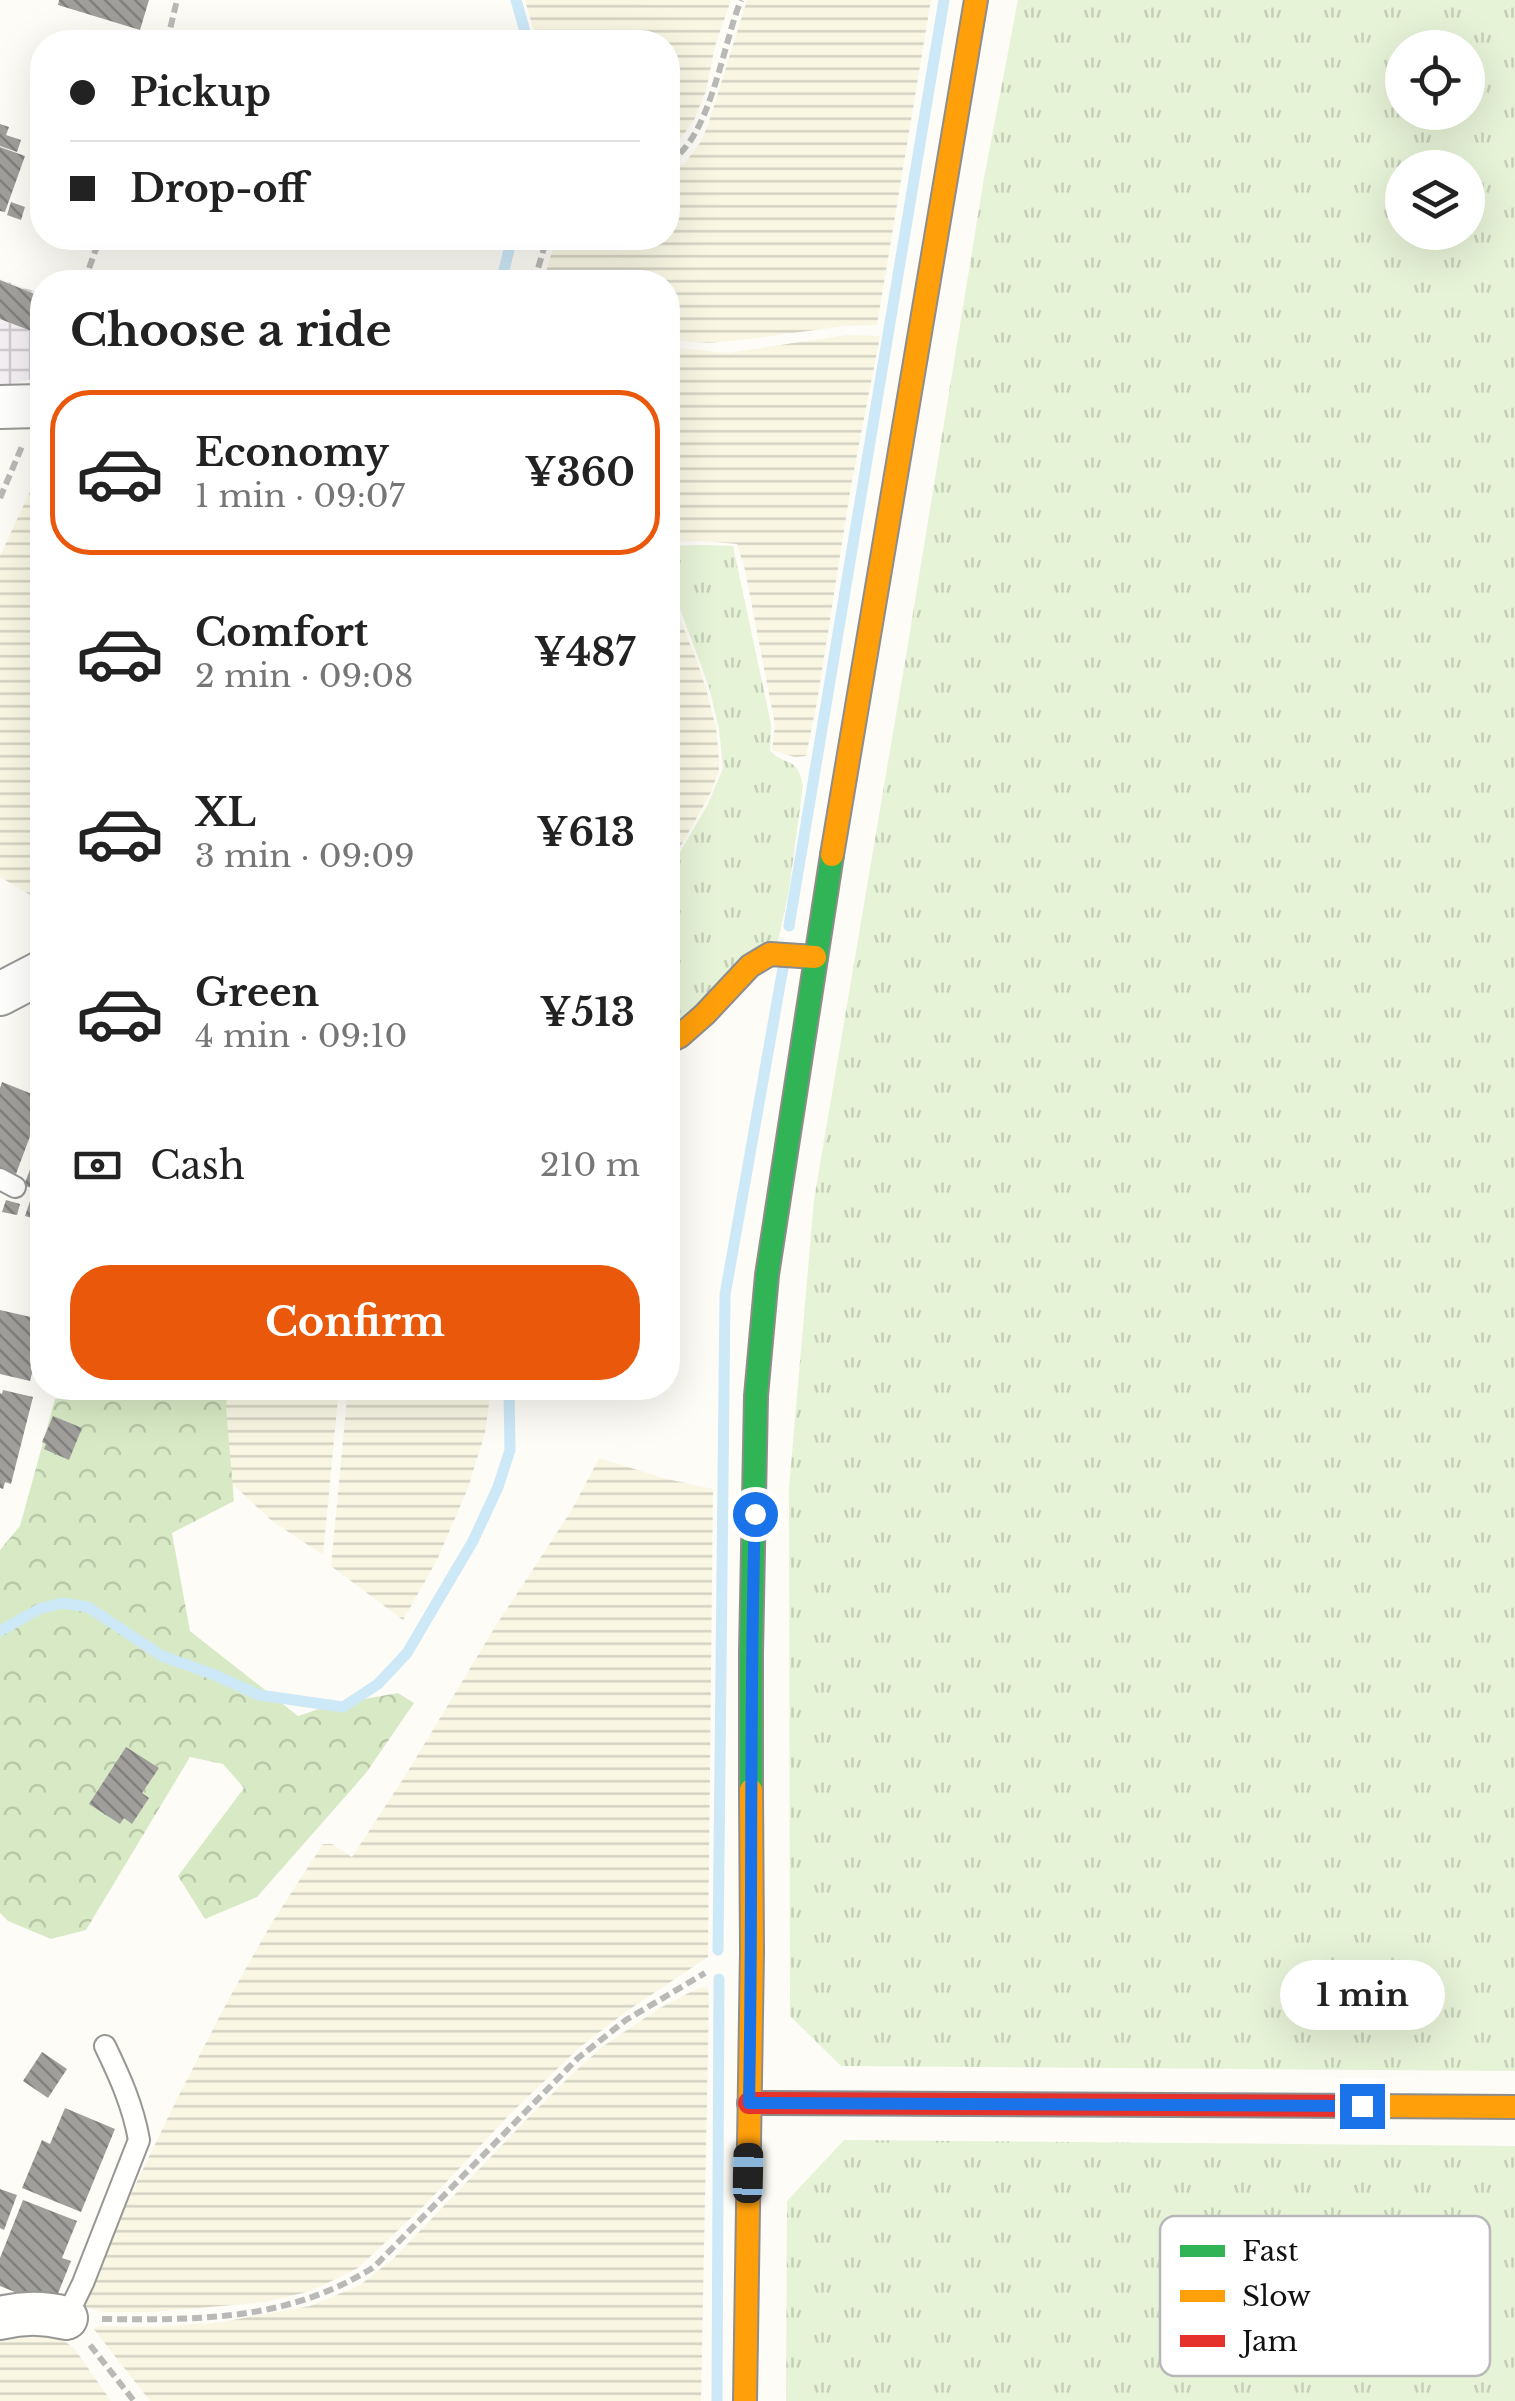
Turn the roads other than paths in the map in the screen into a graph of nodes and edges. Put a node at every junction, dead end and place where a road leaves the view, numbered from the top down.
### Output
1 (976, 0) edge
2 (815, 957) junction
3 (30, 978) edge
4 (0, 994) edge
5 (680, 1036) edge
6 (105, 2046) dead end
7 (749, 2103) junction
8 (1515, 2106) edge
9 (0, 2318) edge
10 (66, 2318) joint
11 (745, 2401) edge

1 - 2 street
2 - 5 street
2 - 7 street
3 - 4 street
6 - 10 lane
7 - 8 street
7 - 11 street
9 - 10 street

